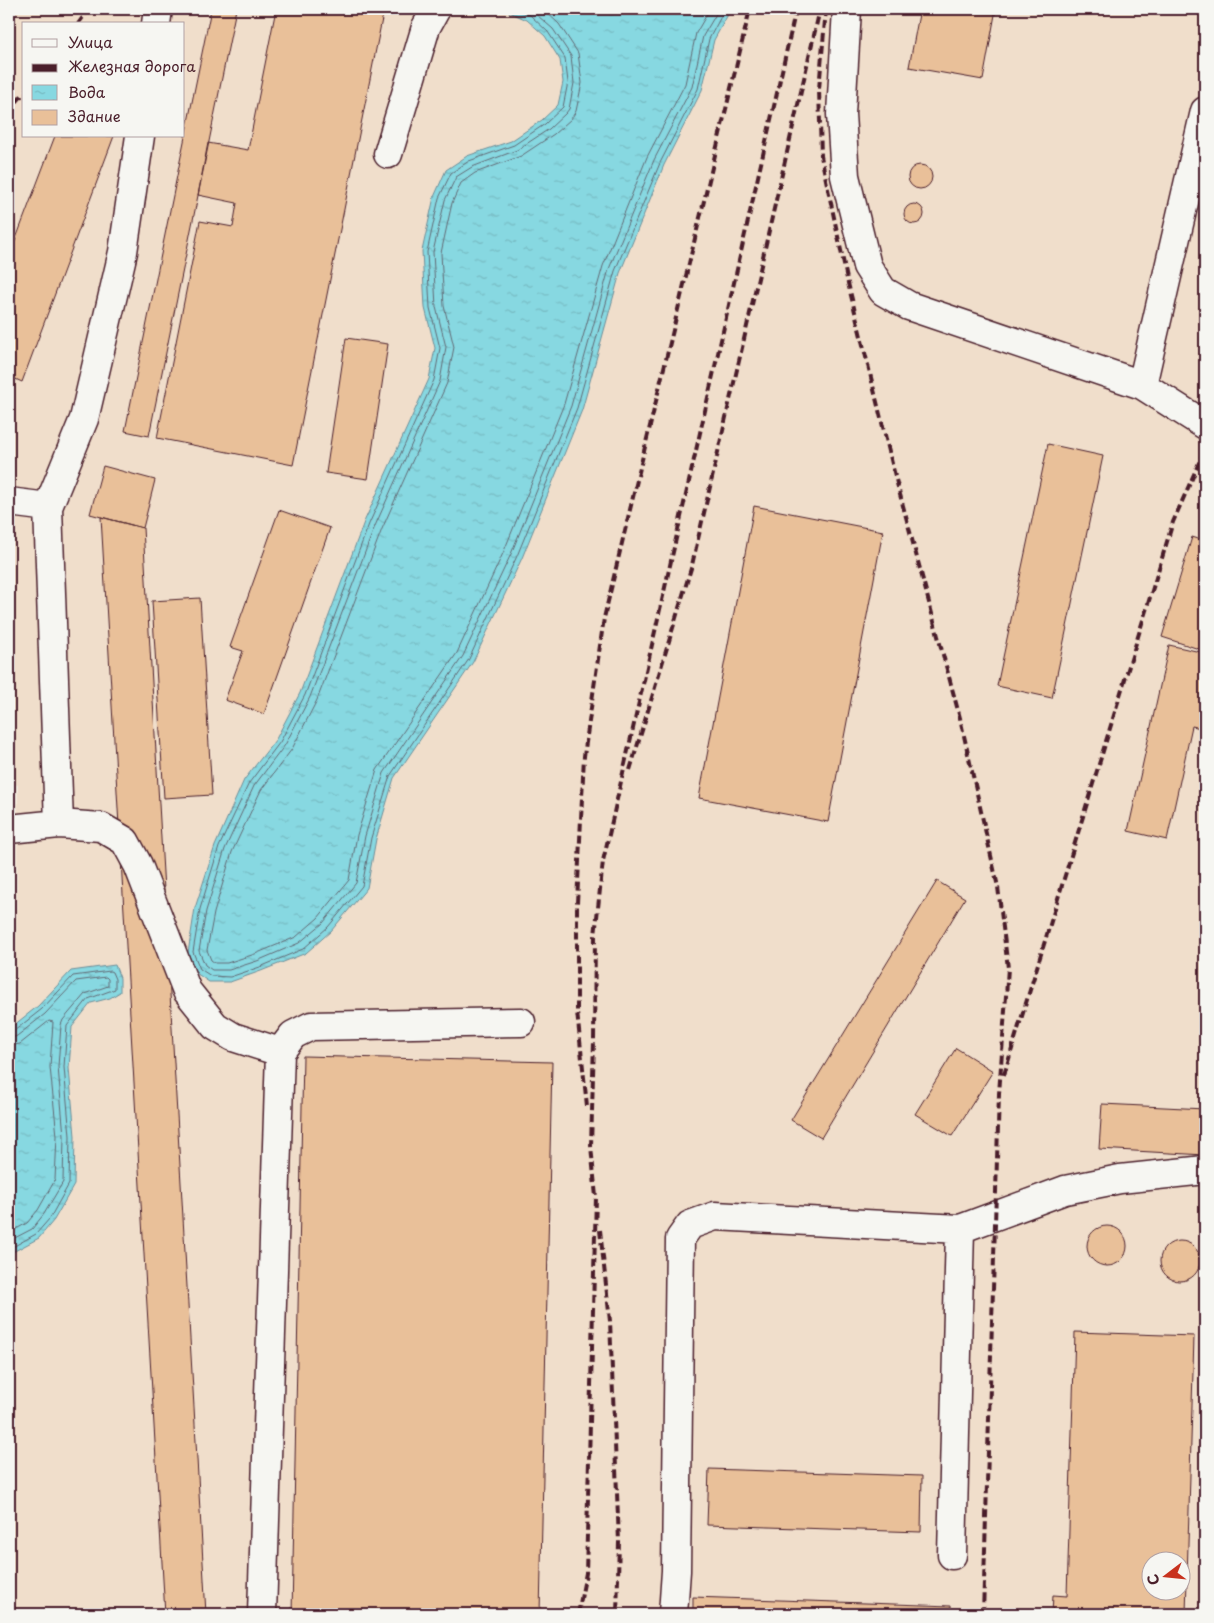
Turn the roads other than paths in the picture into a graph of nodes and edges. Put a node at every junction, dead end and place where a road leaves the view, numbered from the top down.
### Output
1 (158, 9) edge
2 (436, 9) edge
3 (847, 9) edge
4 (156, 22) edge
5 (1205, 111) edge
6 (140, 138) edge
7 (388, 154) dead end
8 (1142, 385) junction
9 (1205, 425) edge
10 (9, 502) edge
11 (48, 507) junction
12 (59, 824) junction
13 (9, 829) edge
14 (520, 1022) dead end
15 (280, 1052) junction
16 (1205, 1170) edge
17 (960, 1229) junction
18 (952, 1555) dead end
19 (262, 1614) edge
20 (673, 1614) edge

1 - 4 lane
2 - 7 lane
3 - 8 lane
5 - 8 lane
6 - 11 lane
8 - 9 lane
10 - 11 lane
11 - 12 lane
12 - 13 lane
12 - 15 lane
14 - 15 lane
15 - 19 lane
16 - 17 lane
17 - 18 lane
17 - 20 lane

